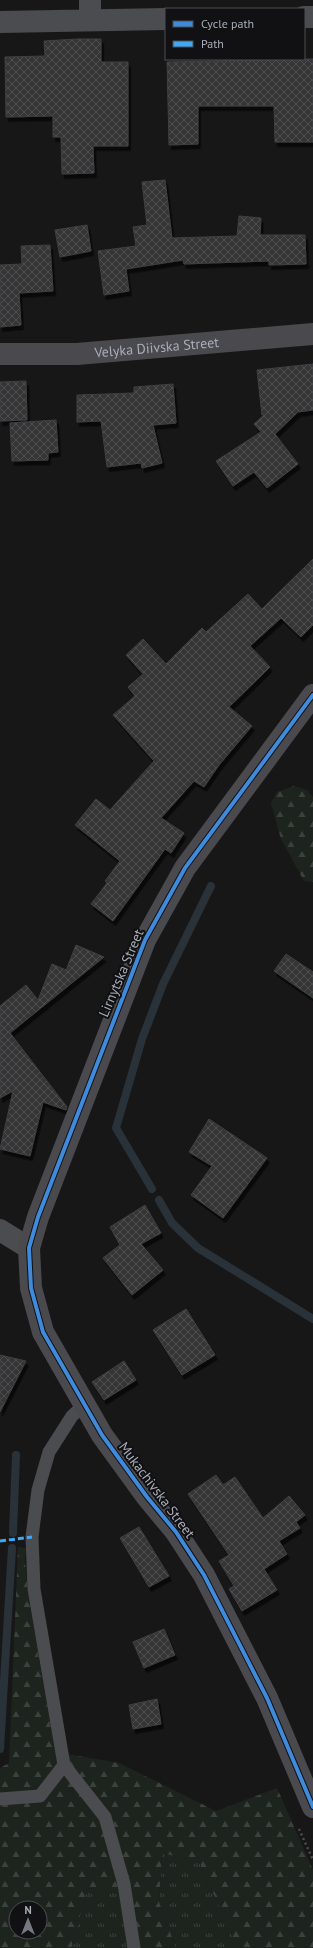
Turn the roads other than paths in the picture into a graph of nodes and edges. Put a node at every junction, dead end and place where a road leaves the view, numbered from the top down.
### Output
1 (90, 10) edge
2 (165, 19) edge
3 (0, 22) edge
4 (313, 334) edge
5 (0, 354) edge
6 (313, 695) edge
7 (0, 1230) edge
8 (29, 1248) junction
9 (84, 1405) junction
10 (64, 1765) junction
11 (0, 1799) edge
12 (313, 1807) edge
13 (134, 1948) edge

1 - 2 street
1 - 3 street
4 - 5 street, Velyka Diivska Street
6 - 8 street, Lirnytska Street
7 - 8 street
8 - 9 street, Mukachivska Street
9 - 10 lane
9 - 12 street, Mukachivska Street
10 - 11 lane
10 - 13 lane

